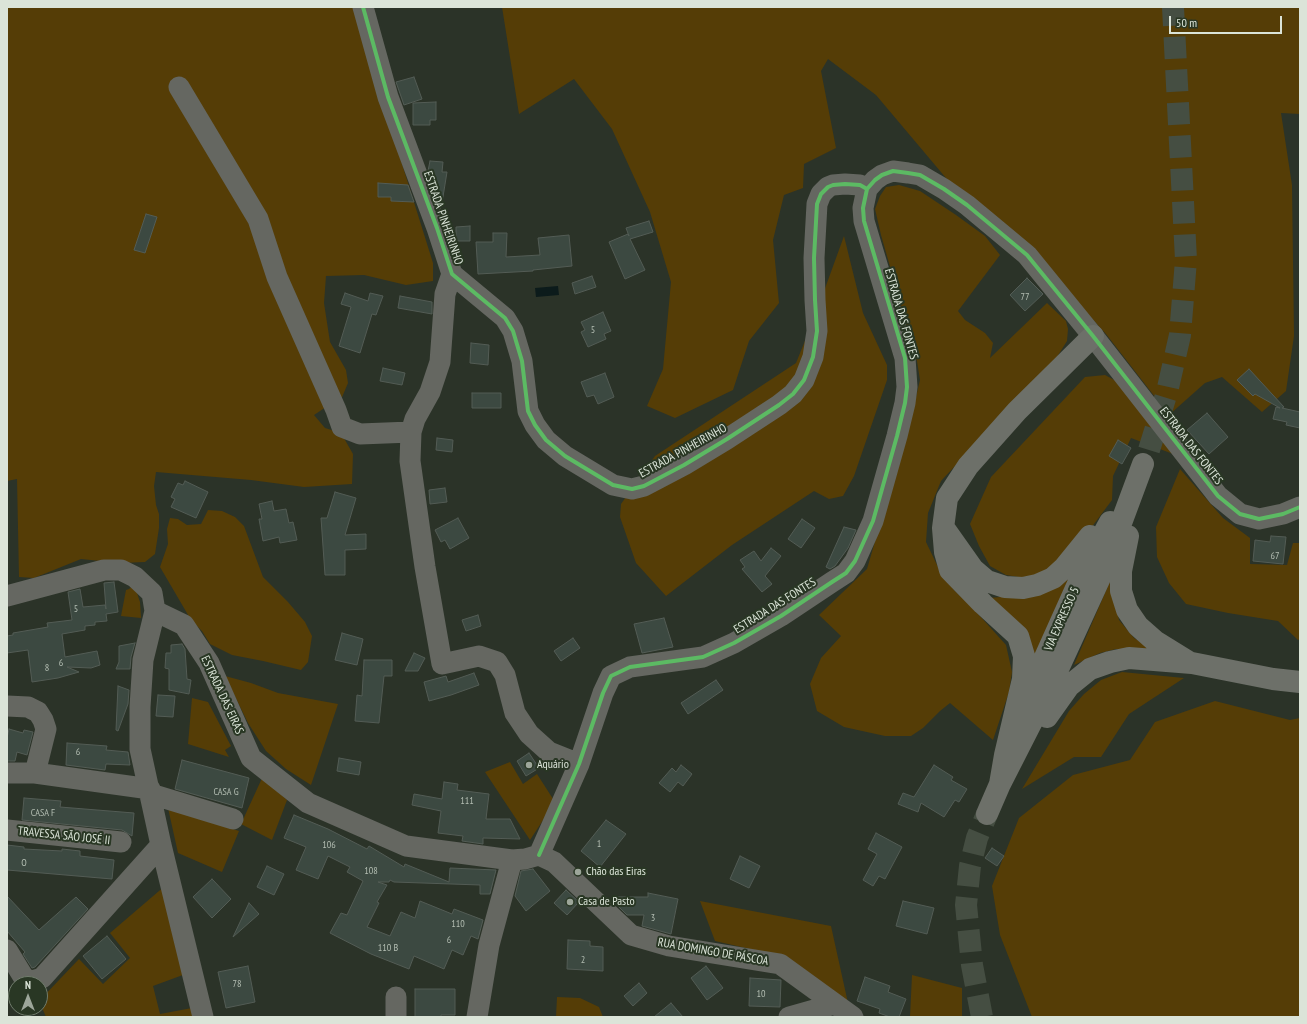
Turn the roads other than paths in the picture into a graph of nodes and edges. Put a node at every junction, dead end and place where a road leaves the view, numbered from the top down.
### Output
1 (363, 7) edge
2 (179, 87) dead end
3 (868, 189) junction
4 (452, 274) junction
5 (1093, 336) junction
6 (411, 432) junction
7 (1146, 457) junction
8 (1300, 507) edge
9 (943, 528) junction
10 (7, 596) edge
11 (155, 611) junction
12 (1192, 663) junction
13 (1300, 682) edge
14 (7, 706) edge
15 (579, 764) junction
16 (7, 773) edge
17 (35, 773) junction
18 (1000, 784) junction
19 (150, 792) junction
20 (987, 814) tunnel mouth
21 (233, 819) dead end
22 (7, 830) edge
23 (121, 842) dead end
24 (161, 845) junction
25 (539, 855) junction
26 (512, 860) junction
27 (7, 950) edge
28 (396, 996) dead end
29 (835, 1004) junction
30 (204, 1017) edge
31 (396, 1017) edge
32 (477, 1017) edge
33 (790, 1017) edge
34 (852, 1017) edge

1 - 4 street, ESTRADA PINHEIRINHO
2 - 6 street
3 - 4 street, ESTRADA PINHEIRINHO
3 - 5 street, ESTRADA DAS FONTES
3 - 15 street, ESTRADA DAS FONTES
4 - 6 street, ESTRADA PINHEIRINHO
5 - 8 street, ESTRADA DAS FONTES
5 - 9 main road
6 - 15 street, ESTRADA PINHEIRINHO
7 - 9 main road
7 - 12 main road
7 - 18 main road, VIA EXPRESSO 5
9 - 18 main road
10 - 11 street
11 - 19 street
11 - 26 street, ESTRADA DAS EIRAS
12 - 13 main road
12 - 18 main road
14 - 17 street
15 - 25 street, ESTRADA DAS FONTES
16 - 17 street
17 - 19 street
18 - 20 main road, VIA EXPRESSO 5
19 - 21 street
19 - 24 street
22 - 23 street, TRAVESSA SÃO JOSÉ II
24 - 27 street
24 - 30 street
25 - 26 street, ESTRADA DAS EIRAS
25 - 29 street, RUA DOMINGO DE PÁSCOA
26 - 32 street
28 - 31 street
29 - 33 street
29 - 34 street, RUA DOMINGO DE PÁSCOA

